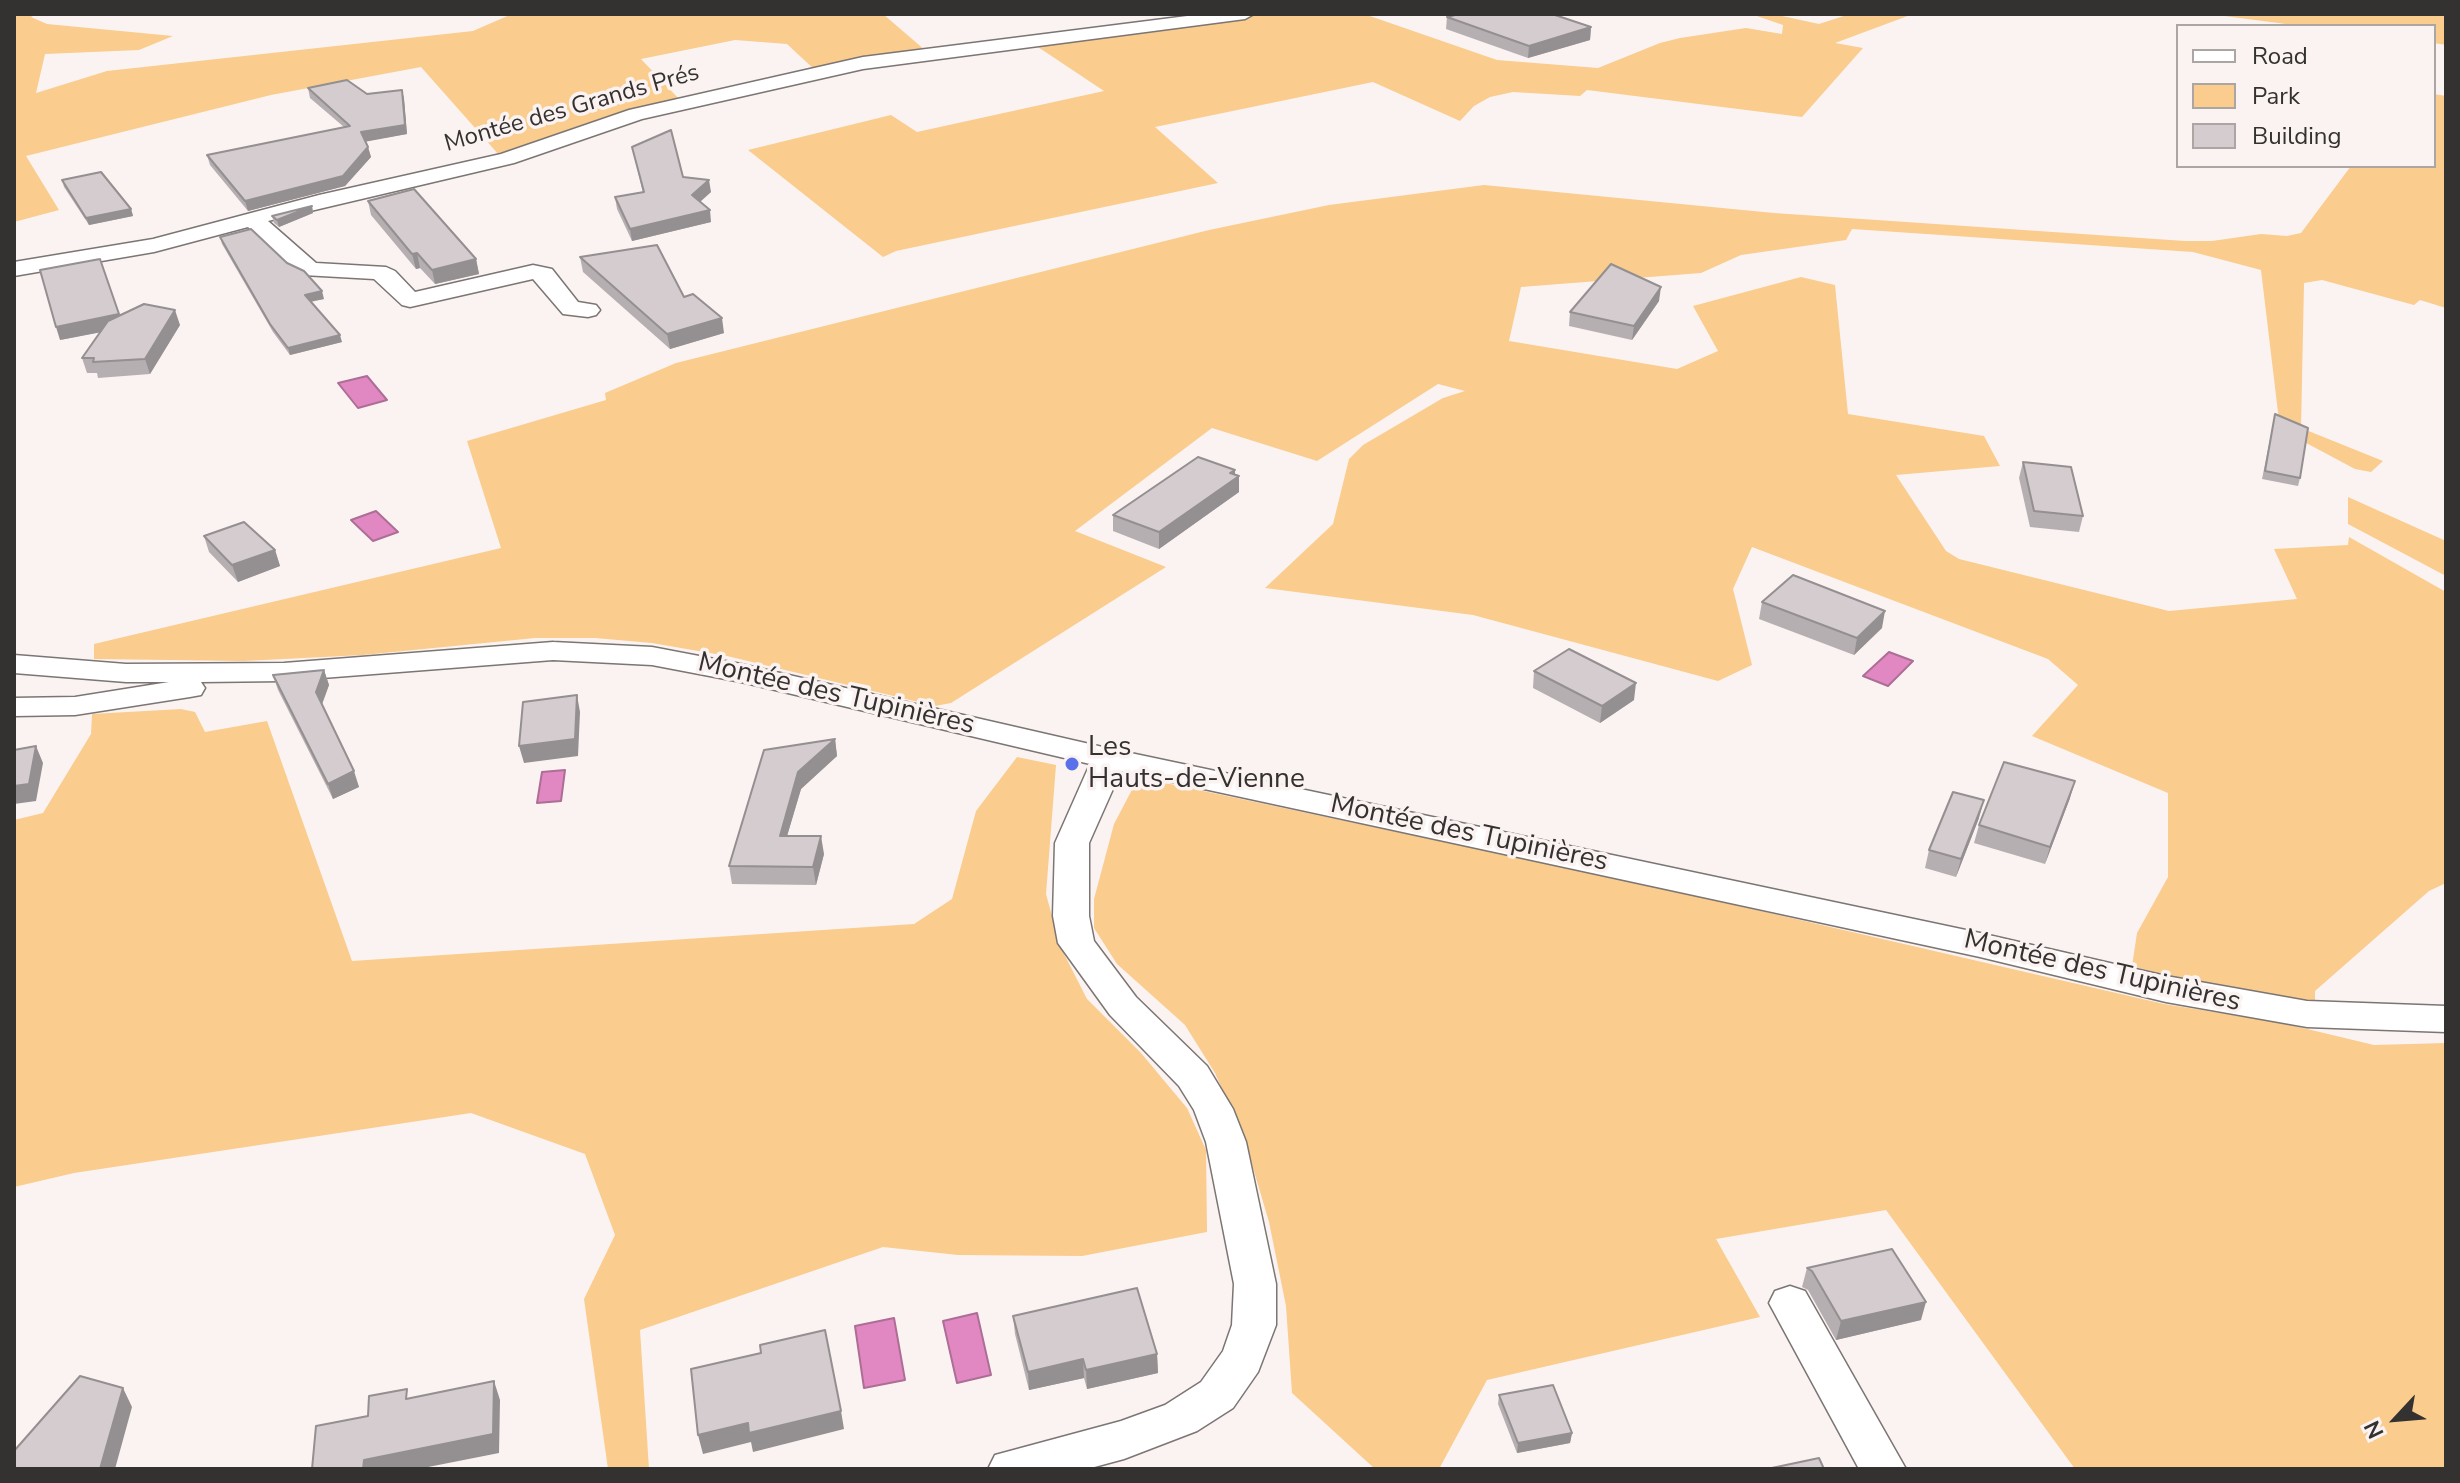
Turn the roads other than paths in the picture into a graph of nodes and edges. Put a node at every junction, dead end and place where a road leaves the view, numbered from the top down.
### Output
1 (1245, 14) edge
2 (252, 218) junction
3 (14, 269) edge
4 (588, 310) dead end
5 (14, 664) edge
6 (284, 672) junction
7 (14, 707) edge
8 (1107, 758) junction
9 (2446, 1019) edge
10 (1790, 1303) dead end
11 (1011, 1469) edge
12 (1883, 1469) edge

1 - 2 street, Montée des Grands Prés
2 - 3 street, Montée des Grands Prés
2 - 4 street
5 - 6 street, Montée des Tupinières
6 - 7 street
6 - 8 street, Montée des Tupinières
8 - 9 street, Montée des Tupinières
8 - 11 street
10 - 12 street

